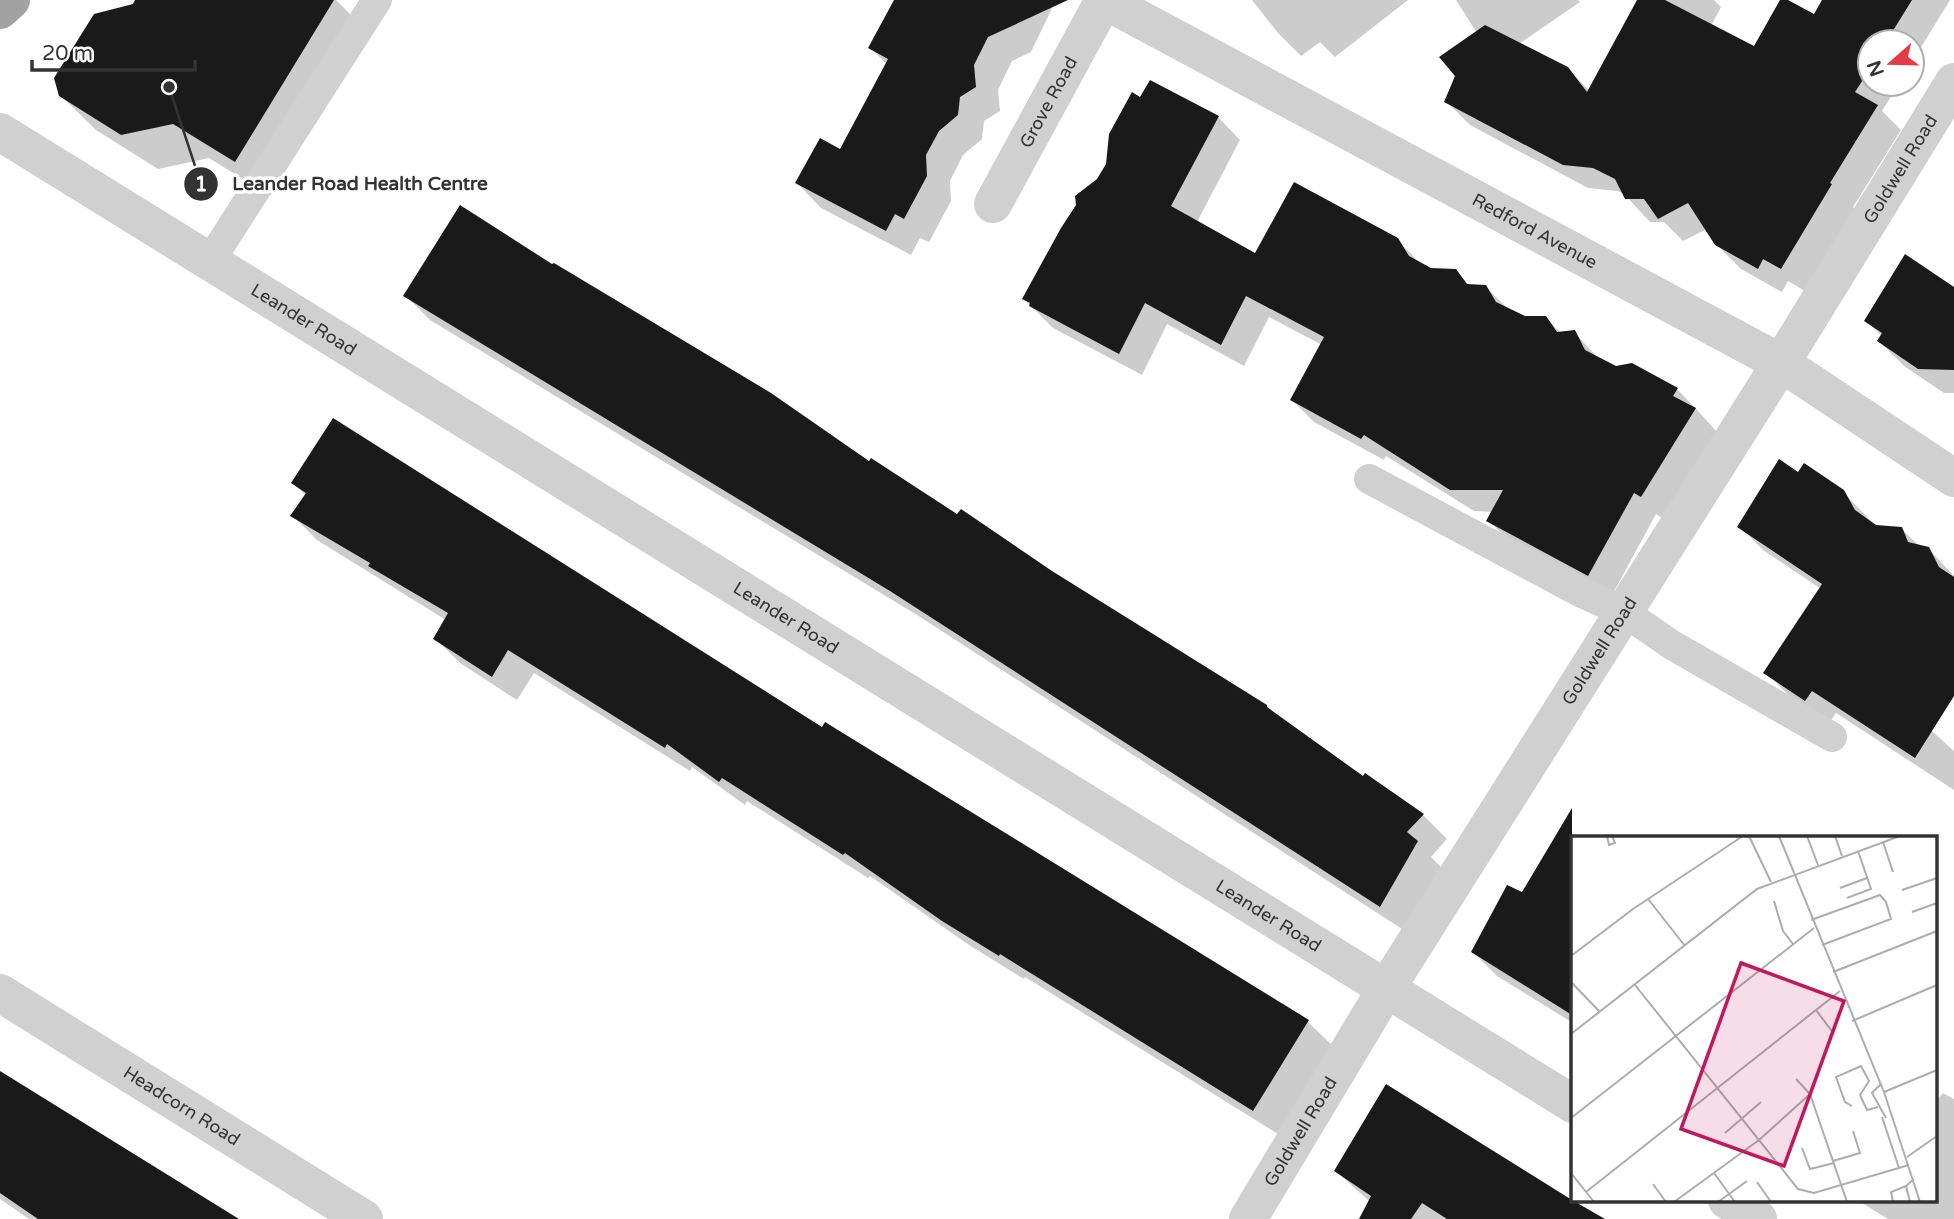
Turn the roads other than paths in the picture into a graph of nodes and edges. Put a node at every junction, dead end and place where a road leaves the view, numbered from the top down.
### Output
1 (11, 0) edge
2 (377, 0) edge
3 (1104, 0) edge
4 (0, 10) edge
5 (1954, 82) edge
6 (0, 131) edge
7 (993, 204) dead end
8 (210, 261) junction
9 (1781, 363) junction
10 (1954, 478) edge
11 (1368, 480) dead end
12 (1624, 612) junction
13 (1832, 737) dead end
14 (1386, 989) junction
15 (0, 993) edge
16 (1571, 1103) edge
17 (1730, 1202) edge
18 (363, 1219) edge
19 (1248, 1219) edge
20 (1758, 1219) edge

1 - 4 highway
2 - 8 lane
3 - 7 street, Grove Road
3 - 9 street, Redford Avenue
5 - 9 street, Goldwell Road
6 - 8 street, Leander Road
8 - 14 street, Leander Road
9 - 10 street, Redford Avenue
9 - 12 street, Goldwell Road
11 - 12 lane
12 - 13 lane
12 - 14 street, Goldwell Road
14 - 16 street, Leander Road
14 - 19 street, Goldwell Road
15 - 18 street, Headcorn Road
17 - 20 street

